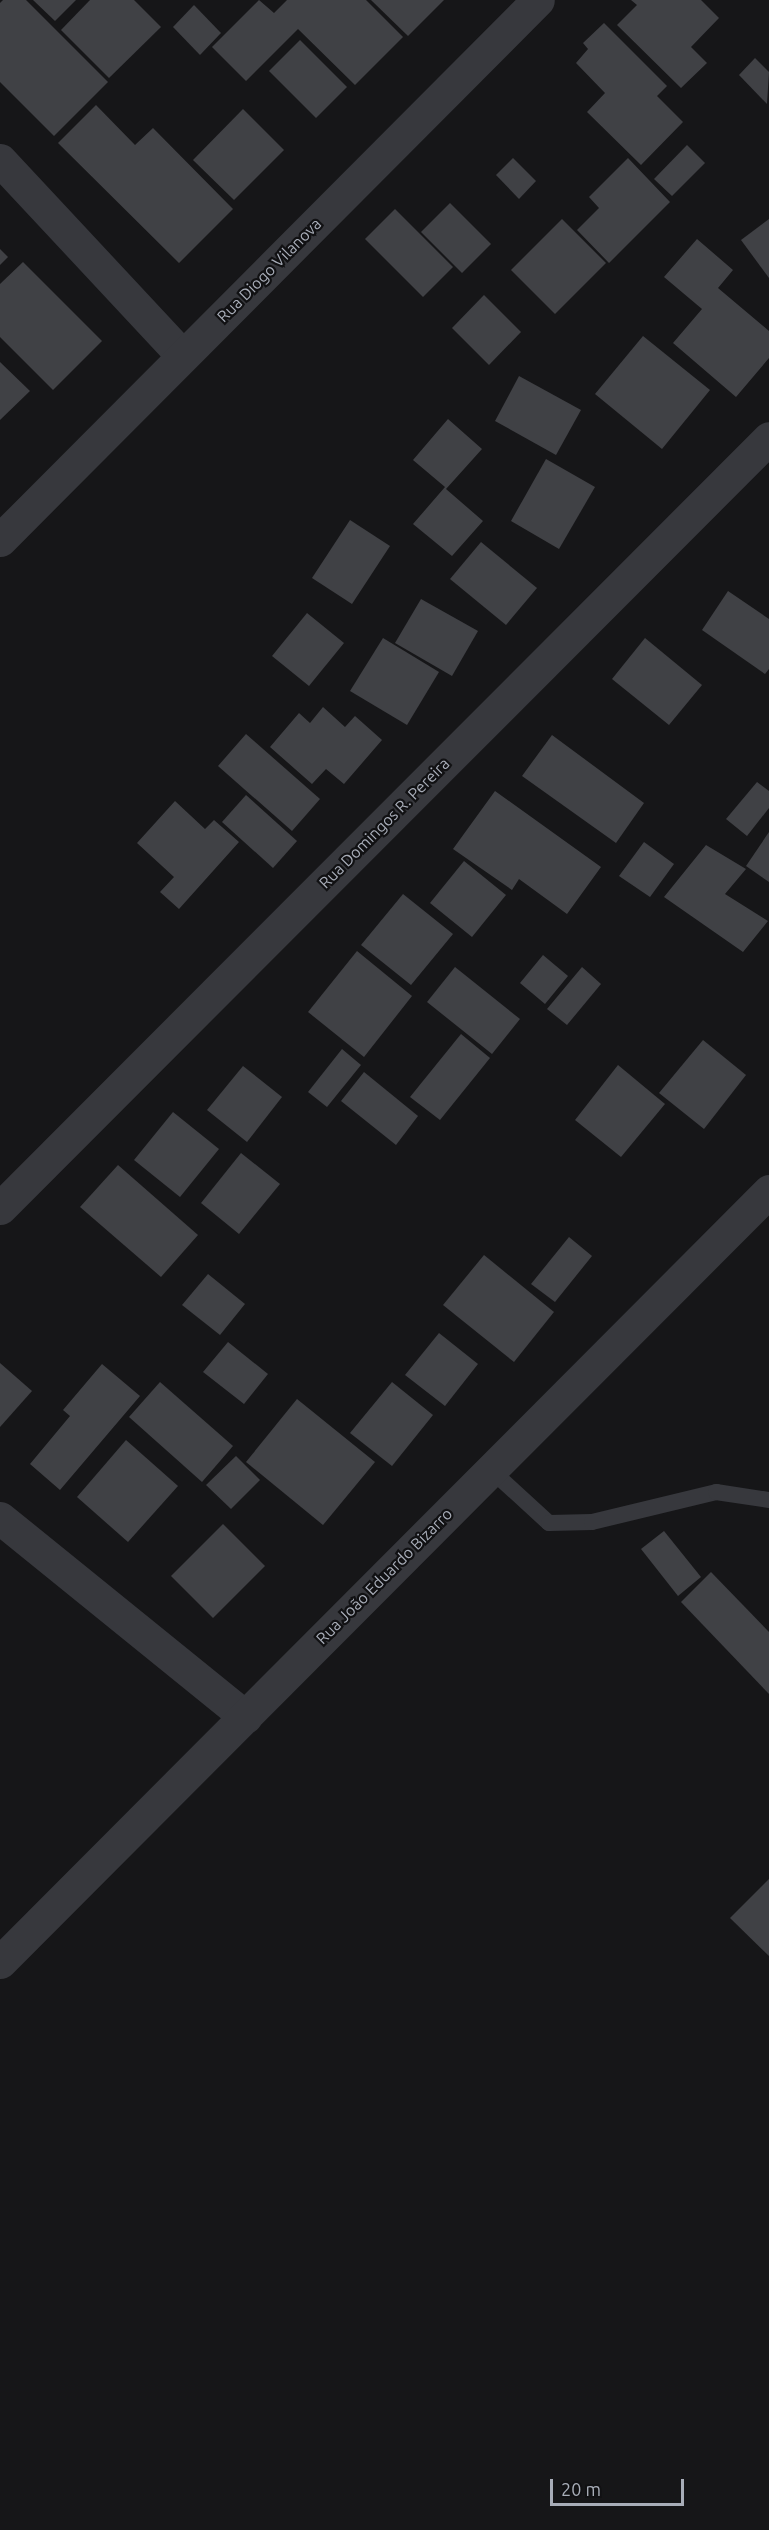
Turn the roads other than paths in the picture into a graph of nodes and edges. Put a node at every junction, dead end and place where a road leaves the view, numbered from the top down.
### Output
1 (538, 0) edge
2 (0, 160) edge
3 (183, 356) junction
4 (769, 438) edge
5 (0, 540) edge
6 (769, 1191) edge
7 (0, 1208) edge
8 (490, 1469) junction
9 (769, 1500) edge
10 (0, 1518) edge
11 (246, 1717) junction
12 (0, 1962) edge

1 - 3 street, Rua Diogo Vilanova
2 - 3 street
3 - 5 street, Rua Diogo Vilanova
4 - 7 street, Rua Domingos R. Pereira
6 - 8 street, Rua João Eduardo Bizarro
8 - 9 lane
8 - 11 street, Rua João Eduardo Bizarro
10 - 11 street
11 - 12 street, Rua João Eduardo Bizarro

